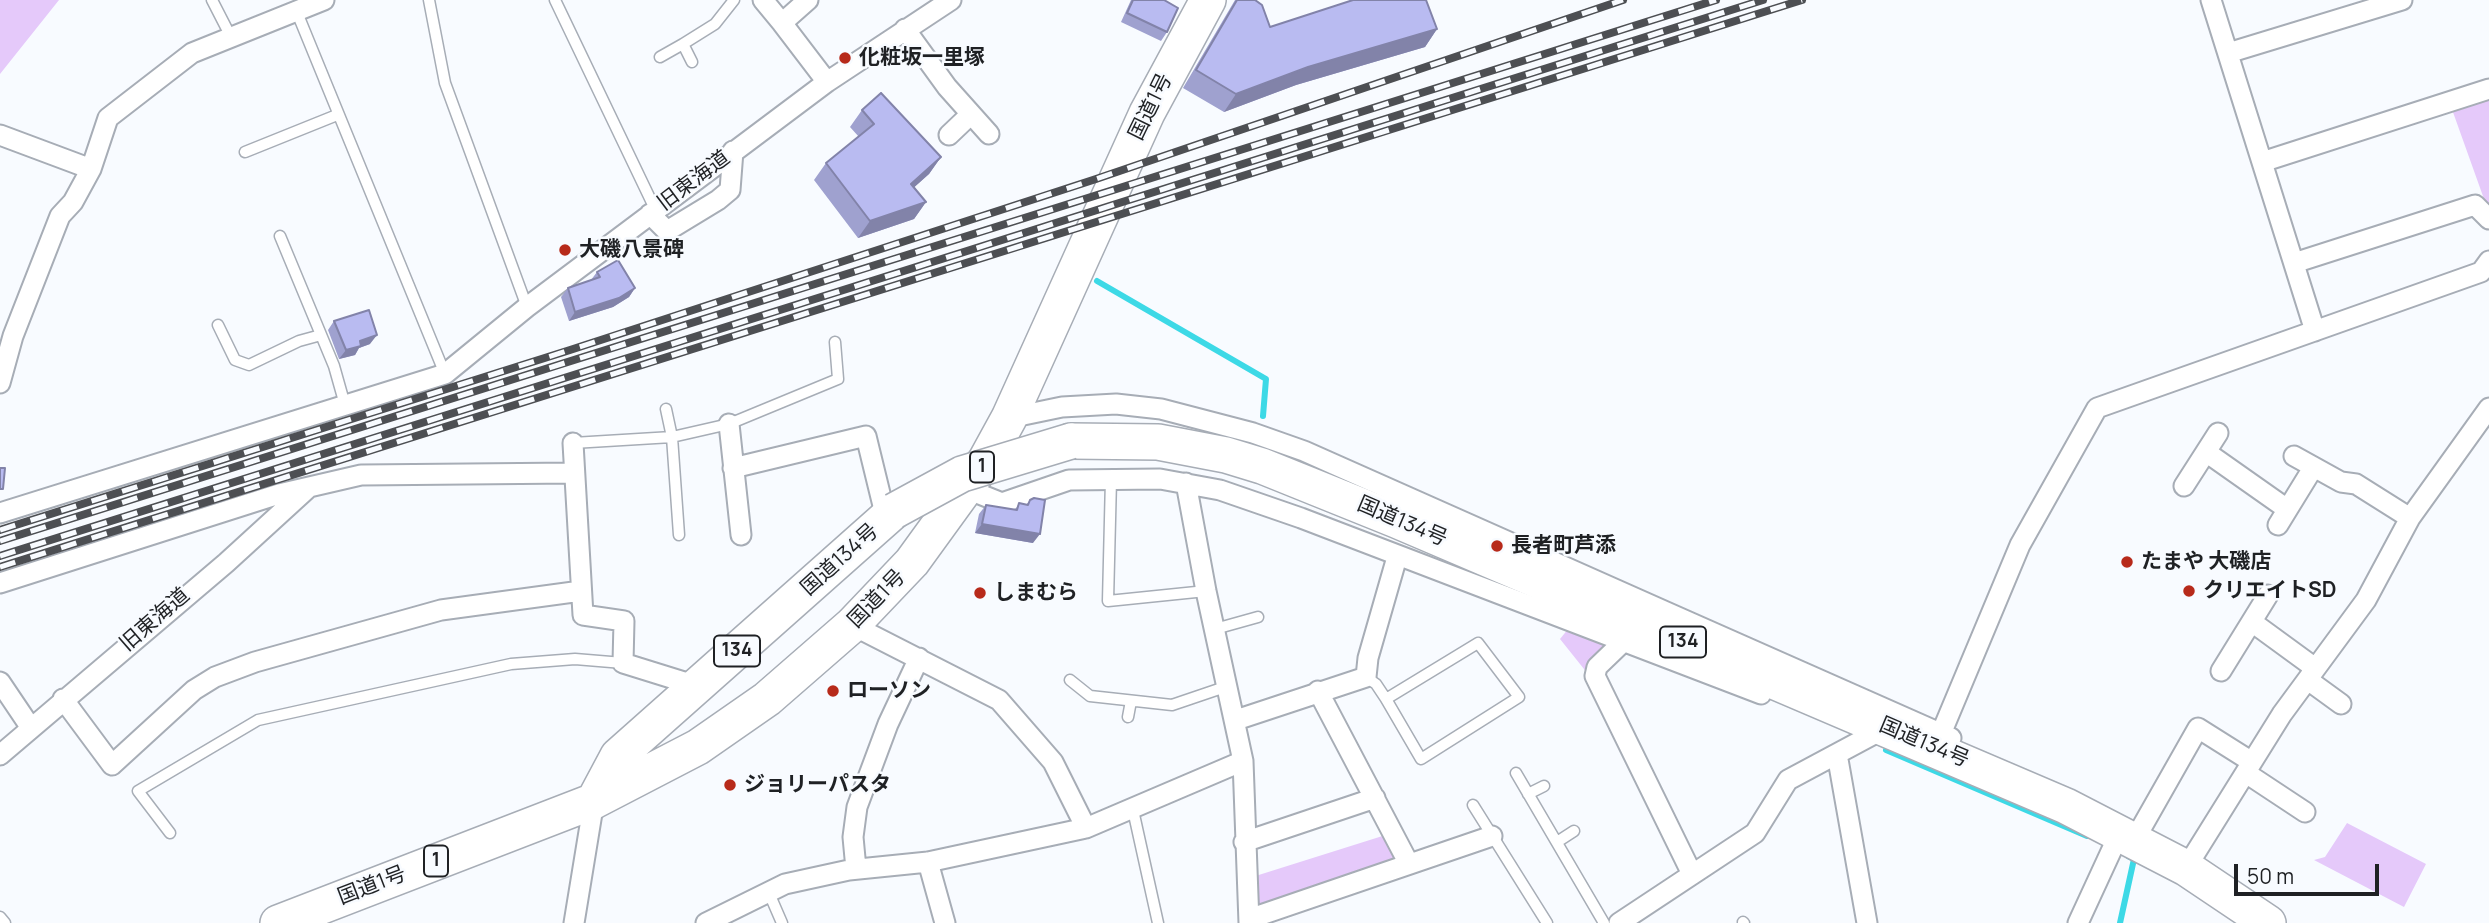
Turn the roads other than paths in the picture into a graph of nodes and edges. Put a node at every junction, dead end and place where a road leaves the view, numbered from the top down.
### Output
1 (212, 0) edge
2 (324, 0) edge
3 (429, 0) edge
4 (555, 0) edge
5 (734, 0) edge
6 (763, 0) edge
7 (808, 0) edge
8 (951, 0) edge
9 (1208, 0) edge
10 (2211, 0) edge
11 (2402, 0) edge
12 (296, 10) junction
13 (782, 23) junction
14 (905, 29) junction
15 (231, 37) junction
16 (683, 44) junction
17 (2228, 52) junction
18 (660, 57) dead end
19 (692, 62) dead end
20 (827, 82) junction
21 (2489, 89) edge
22 (337, 115) junction
23 (970, 115) junction
24 (989, 134) dead end
25 (0, 135) edge
26 (949, 135) dead end
27 (245, 152) dead end
28 (726, 157) junction
29 (2262, 162) junction
30 (91, 169) junction
31 (653, 212) junction
32 (2489, 219) edge
33 (281, 236) dead end
34 (2489, 261) edge
35 (2294, 263) junction
36 (527, 307) junction
37 (218, 325) dead end
38 (2315, 331) junction
39 (321, 335) junction
40 (835, 342) dead end
41 (445, 374) junction
42 (0, 383) edge
43 (345, 405) junction
44 (2489, 408) edge
45 (666, 409) dead end
46 (1009, 418) junction
47 (729, 424) junction
48 (2218, 433) dead end
49 (672, 437) junction
50 (573, 443) joint
51 (2206, 452) junction
52 (2294, 456) dead end
53 (733, 468) junction
54 (2313, 468) junction
55 (573, 473) junction
56 (1111, 478) junction
57 (1186, 483) junction
58 (310, 486) junction
59 (2184, 486) dead end
60 (967, 489) junction
61 (0, 513) edge
62 (890, 514) junction
63 (2410, 519) junction
64 (679, 535) dead end
65 (741, 536) dead end
66 (1397, 557) junction
67 (0, 583) edge
68 (581, 591) junction
69 (1206, 591) junction
70 (2268, 595) dead end
71 (1258, 617) dead end
72 (1660, 620) junction
73 (2252, 622) junction
74 (852, 625) junction
75 (1215, 629) junction
76 (1623, 642) junction
77 (919, 659) junction
78 (622, 663) junction
79 (2221, 671) dead end
80 (2312, 674) junction
81 (1366, 677) junction
82 (1070, 680) dead end
83 (0, 682) edge
84 (697, 686) junction
85 (1229, 686) junction
86 (1318, 691) junction
87 (63, 699) junction
88 (1386, 699) junction
89 (1131, 701) junction
90 (2340, 704) dead end
91 (1128, 717) dead end
92 (1236, 720) junction
93 (31, 728) junction
94 (1879, 731) junction
95 (1938, 741) junction
96 (1837, 754) junction
97 (0, 755) edge
98 (1243, 761) junction
99 (2249, 767) junction
100 (1516, 773) dead end
101 (1544, 786) dead end
102 (1528, 794) junction
103 (1375, 798) junction
104 (594, 801) junction
105 (1474, 805) dead end
106 (1133, 810) junction
107 (2305, 812) dead end
108 (1086, 828) junction
109 (1574, 831) dead end
110 (170, 833) dead end
111 (1492, 836) junction
112 (2124, 839) junction
113 (1244, 842) junction
114 (1557, 842) junction
115 (928, 862) junction
116 (1409, 864) junction
117 (2186, 868) junction
118 (856, 869) junction
119 (1692, 874) junction
120 (769, 893) junction
121 (0, 917) edge
122 (1249, 921) edge
123 (5, 923) edge
124 (280, 923) edge
125 (574, 923) edge
126 (706, 923) edge
127 (782, 923) edge
128 (945, 923) edge
129 (1158, 923) edge
130 (1547, 923) edge
131 (1604, 923) edge
132 (1619, 923) edge
133 (1867, 923) edge
134 (2078, 923) edge
135 (2268, 923) edge

1 - 15 lane
2 - 12 street
3 - 36 lane
4 - 31 lane
5 - 16 lane
6 - 13 street
7 - 13 street
8 - 14 street, 旧東海道
9 - 46 highway, 国道1号 / 1
10 - 17 street
11 - 17 street
12 - 15 street
12 - 22 lane
13 - 20 street
14 - 20 street, 旧東海道
14 - 23 street
15 - 30 street
16 - 18 lane
16 - 19 lane
17 - 29 street
20 - 28 street, 旧東海道
21 - 29 street
22 - 27 lane
22 - 41 lane
23 - 24 street
23 - 26 street
25 - 30 street
28 - 31 street, 旧東海道
28 - 31 street
29 - 35 street
30 - 42 street
31 - 36 street, 旧東海道
32 - 35 street
33 - 39 lane
34 - 38 street
35 - 38 street
36 - 41 street, 旧東海道
37 - 39 lane
38 - 95 street
39 - 43 lane
40 - 47 lane
41 - 43 street
43 - 61 street
44 - 63 street
45 - 49 lane
46 - 60 highway, 国道1号 / 1
46 - 72 street
47 - 49 lane
47 - 53 street
48 - 51 street
49 - 50 lane
49 - 64 lane
50 - 55 street
51 - 54 street
51 - 59 street
52 - 54 street
53 - 62 street
53 - 65 street
54 - 63 street
55 - 58 street
55 - 68 street
56 - 57 street
56 - 60 street
56 - 69 lane
57 - 66 street
57 - 69 street
58 - 67 street
58 - 87 street, 旧東海道
60 - 74 highway, 国道1号 / 1
62 - 72 highway, 国道134号 / 134, bridge
62 - 84 highway, 国道134号 / 134
63 - 80 street
66 - 76 street
66 - 81 street
68 - 78 street
68 - 87 street
69 - 75 street
70 - 73 street
71 - 75 lane
72 - 94 highway, 国道134号 / 134
72 - 95 street
73 - 79 street
73 - 80 street
74 - 77 street
74 - 104 highway, 国道1号 / 1
75 - 85 street
76 - 94 street
76 - 119 street
77 - 108 street
77 - 118 street
78 - 84 street
78 - 110 lane
80 - 90 street
80 - 99 street
81 - 86 street
81 - 88 lane
82 - 89 lane
83 - 93 street
84 - 104 highway, 国道134号 / 134
85 - 89 lane
85 - 92 street
86 - 92 street
86 - 103 street
87 - 93 street, 旧東海道
88 - 88 lane
89 - 91 lane
92 - 98 street
93 - 97 street, 旧東海道
94 - 95 highway, 国道134号 / 134
94 - 96 street
95 - 112 highway, 国道134号 / 134
95 - 112 street
96 - 119 street
96 - 133 street
98 - 106 street
98 - 113 street
99 - 107 street
99 - 112 street
99 - 117 street
100 - 102 lane
101 - 102 lane
102 - 114 lane
103 - 113 street
103 - 116 street
104 - 124 highway, 国道1号 / 1
104 - 125 street
105 - 111 lane
106 - 108 street
106 - 129 lane
108 - 115 street
109 - 114 lane
111 - 116 street
111 - 130 lane
112 - 117 highway, 国道134号 / 134
112 - 134 street
113 - 122 street
114 - 131 lane
115 - 118 street
115 - 128 street
116 - 122 street
117 - 135 highway, 国道134号 / 134
118 - 120 street
119 - 132 street
120 - 126 street
120 - 127 lane
121 - 123 lane

